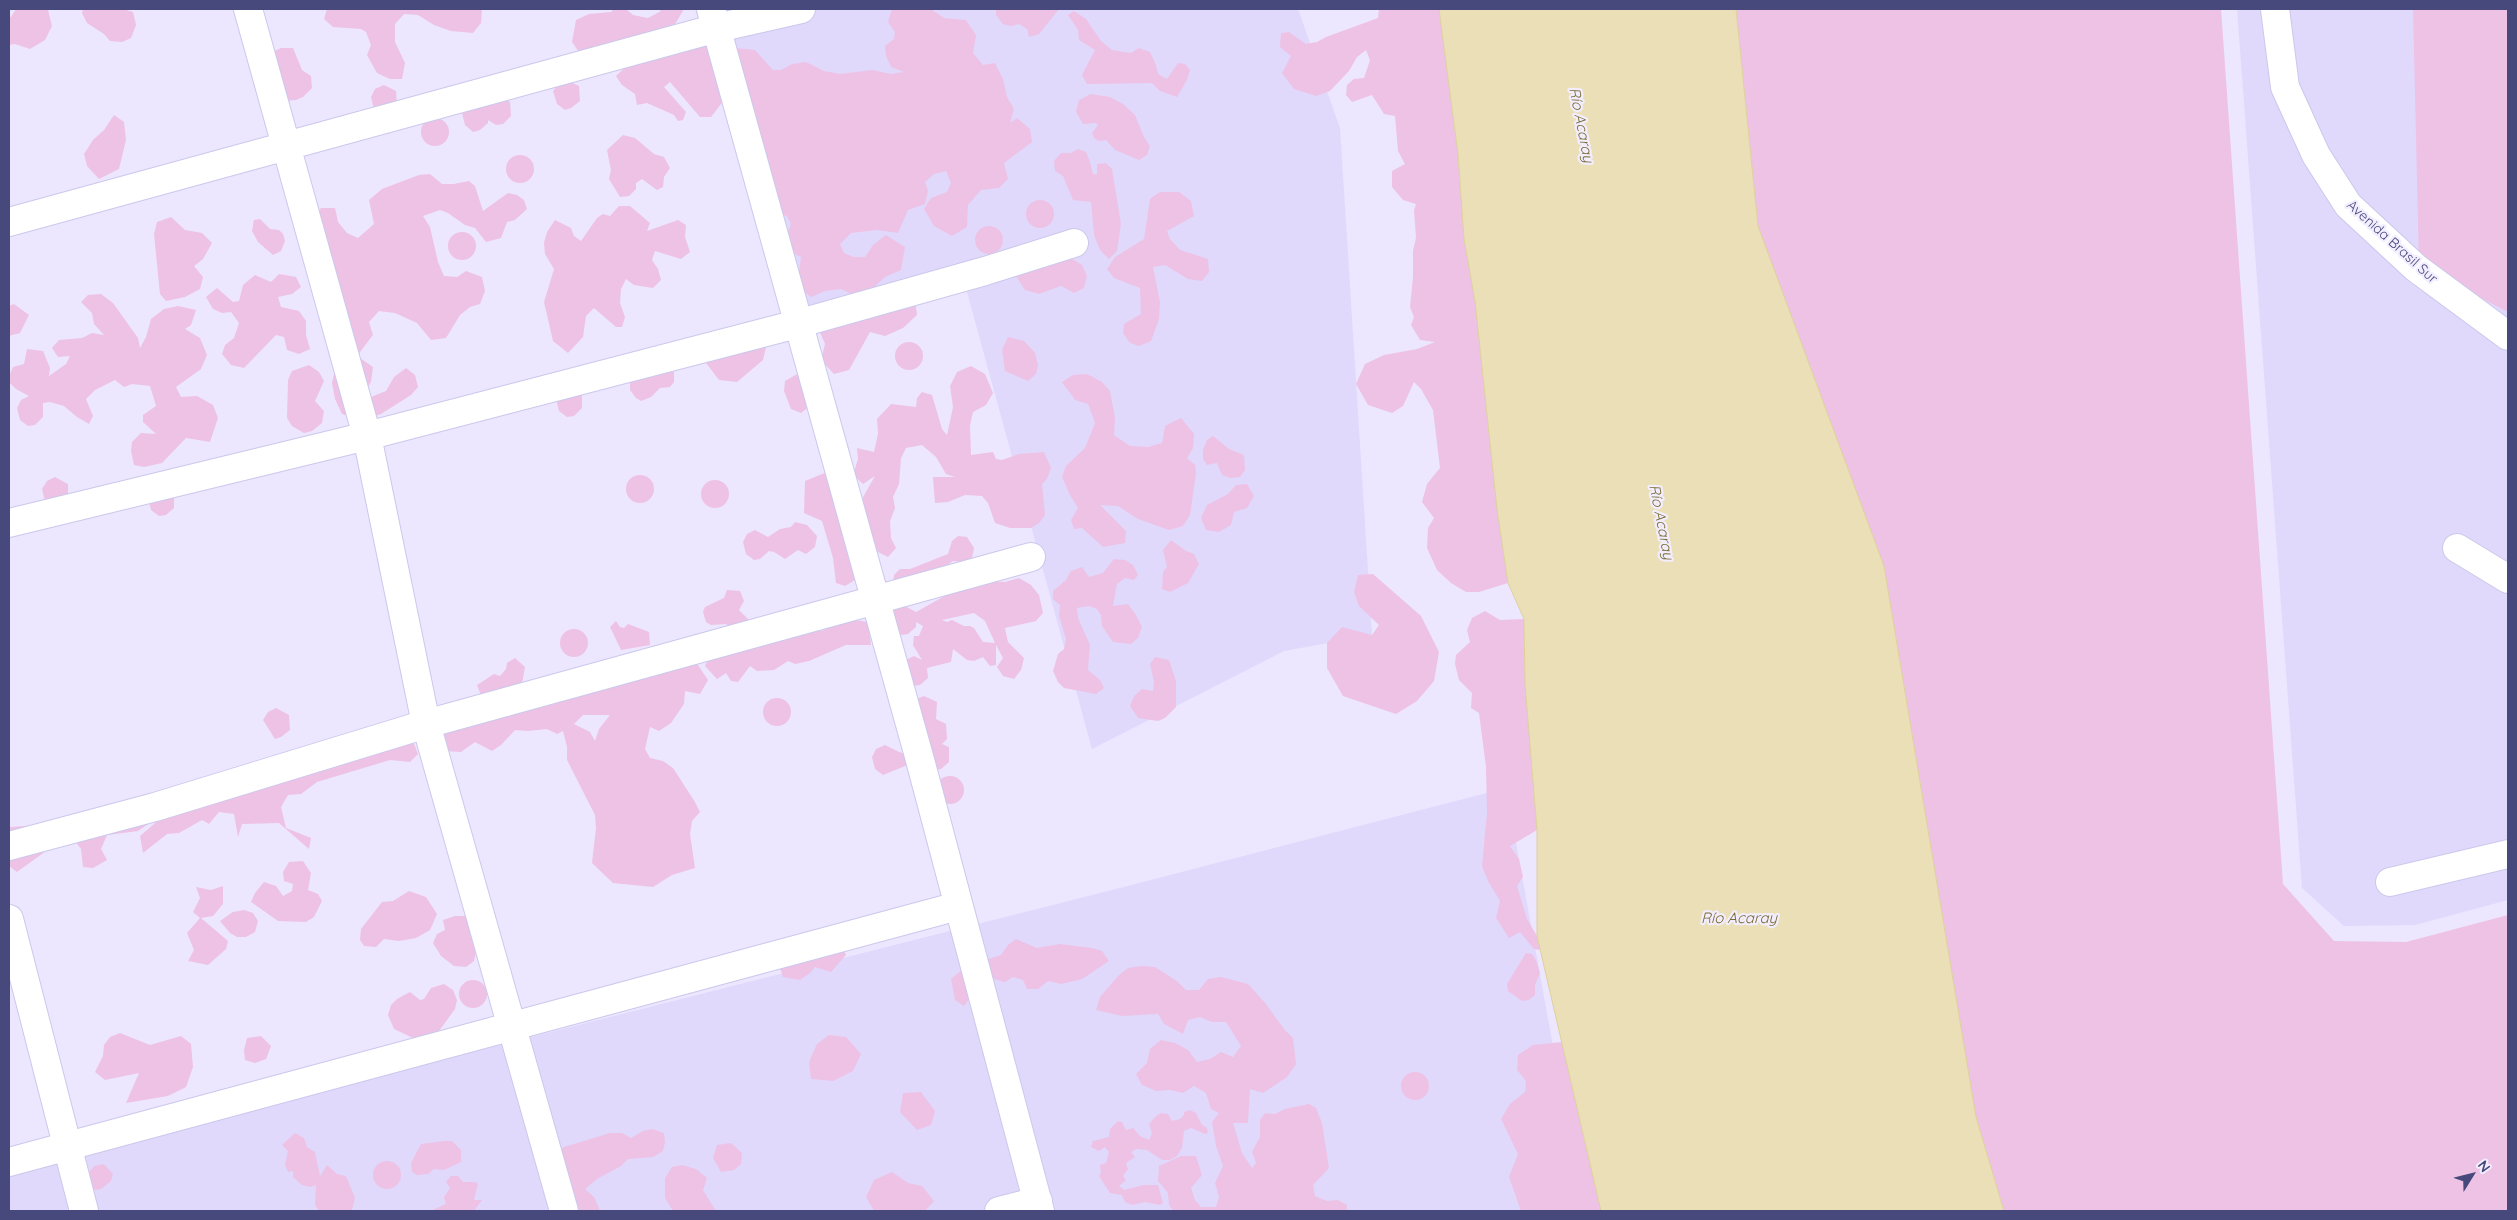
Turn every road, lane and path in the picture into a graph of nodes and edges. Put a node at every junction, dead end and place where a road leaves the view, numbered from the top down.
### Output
1 (248, 9) edge
2 (801, 9) edge
3 (2275, 9) edge
4 (714, 19) edge
5 (286, 146) junction
6 (9, 222) edge
7 (1074, 242) dead end
8 (797, 324) junction
9 (2508, 336) edge
10 (367, 436) junction
11 (9, 523) edge
12 (2457, 548) dead end
13 (1031, 557) dead end
14 (2508, 579) edge
15 (875, 601) junction
16 (426, 724) junction
17 (9, 846) edge
18 (2508, 854) edge
19 (2390, 882) dead end
20 (958, 906) junction
21 (9, 919) edge
22 (513, 1027) junction
23 (66, 1147) junction
24 (9, 1162) edge
25 (1039, 1206) edge
26 (84, 1211) edge
27 (564, 1211) edge
28 (999, 1211) edge

1 - 5 street
2 - 4 street
3 - 9 street, Avenida Brasil Sur
4 - 5 street
4 - 8 street
5 - 6 street
5 - 10 street
7 - 8 street
8 - 10 street
8 - 15 street
10 - 11 street
10 - 16 street
12 - 14 street
13 - 15 street
15 - 16 street
15 - 20 street
16 - 17 street
16 - 22 street
18 - 19 street
20 - 22 street
20 - 25 street
21 - 23 street
22 - 23 street
22 - 27 street
23 - 24 street
23 - 26 street
25 - 28 street

